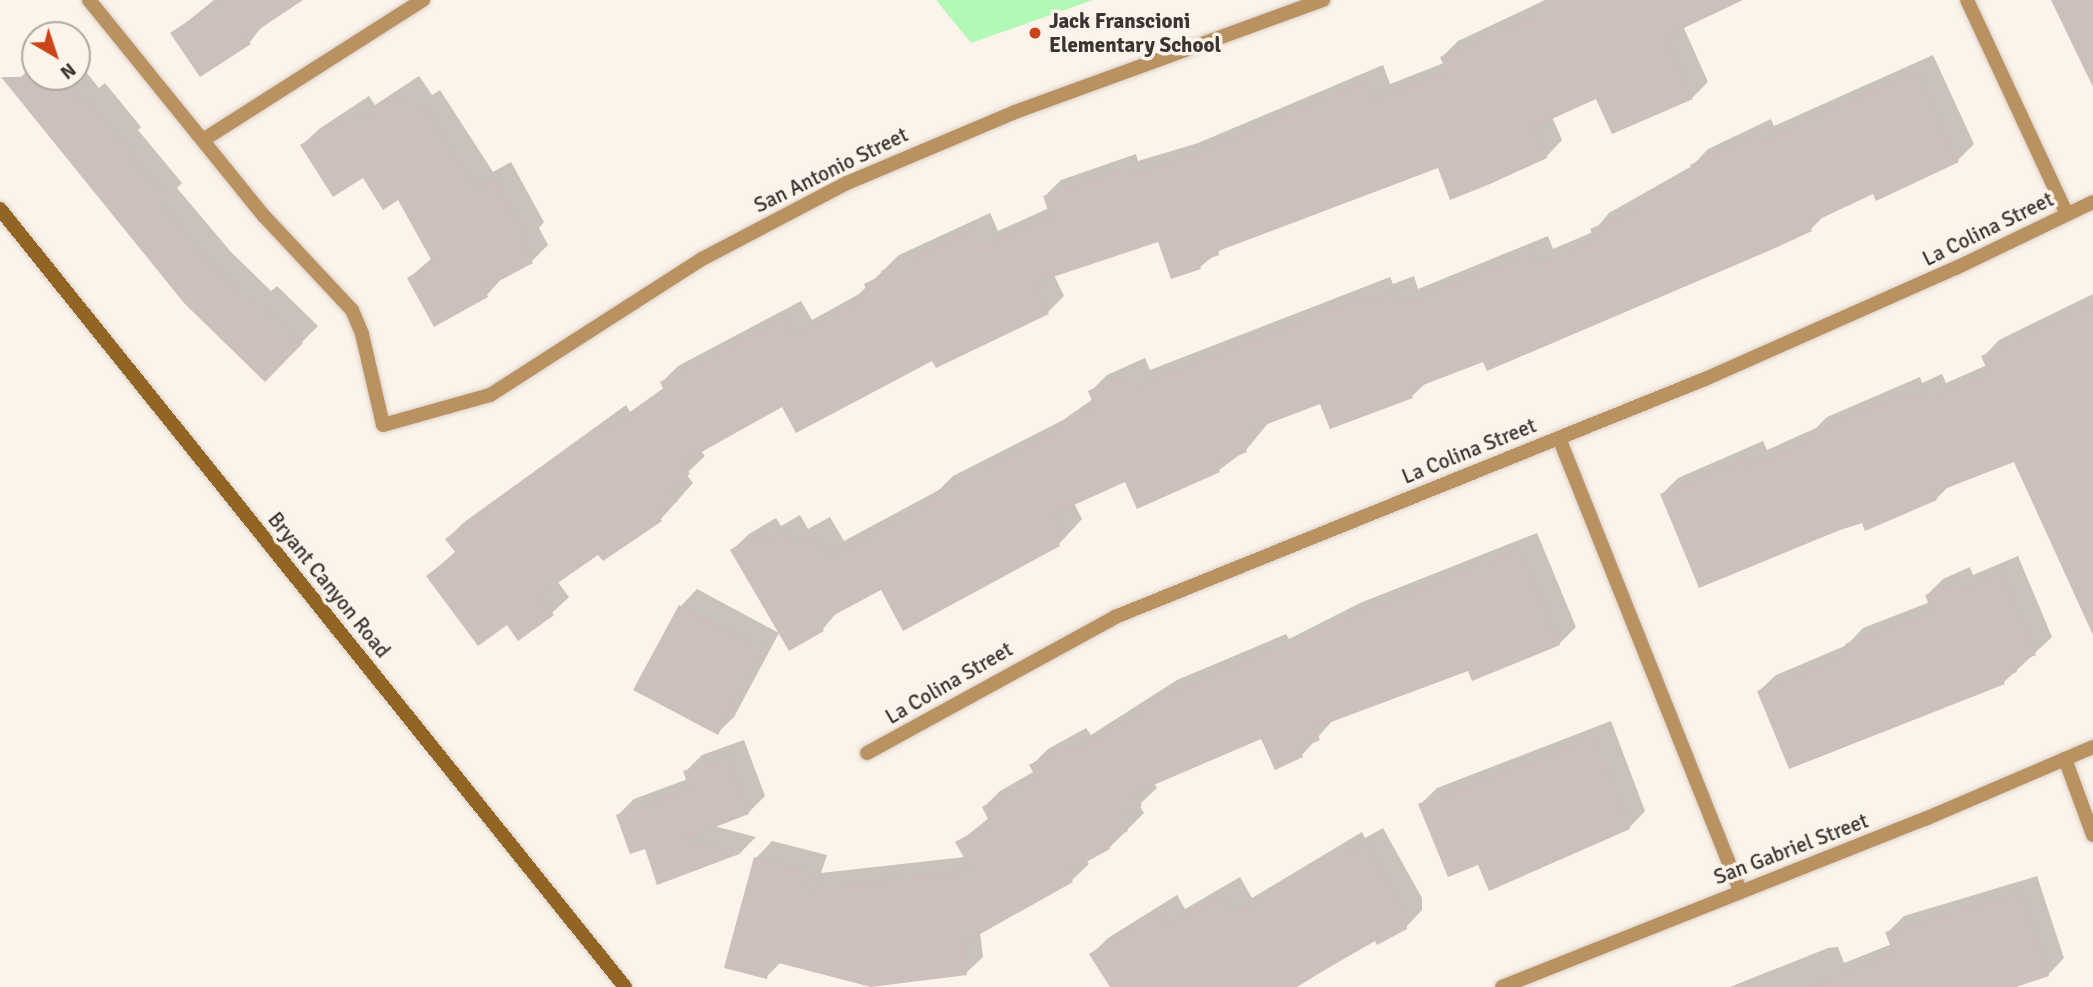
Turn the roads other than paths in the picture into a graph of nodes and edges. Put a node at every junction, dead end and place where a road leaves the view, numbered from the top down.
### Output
1 (89, 0) edge
2 (423, 0) edge
3 (1323, 0) edge
4 (1967, 0) edge
5 (203, 140) junction
6 (2093, 202) edge
7 (0, 209) edge
8 (2067, 214) junction
9 (1559, 438) junction
10 (2093, 747) edge
11 (867, 753) dead end
12 (2065, 760) junction
13 (2093, 835) edge
14 (1740, 891) junction
15 (625, 987) edge
16 (1502, 987) edge

1 - 5 street
2 - 5 street
3 - 5 street, San Antonio Street
4 - 8 street
6 - 8 street, La Colina Street
7 - 15 street, Bryant Canyon Road
8 - 9 street, La Colina Street
9 - 11 street, La Colina Street
9 - 14 street
10 - 12 street, San Gabriel Street
12 - 13 street
12 - 14 street, San Gabriel Street
14 - 16 street, San Gabriel Street

